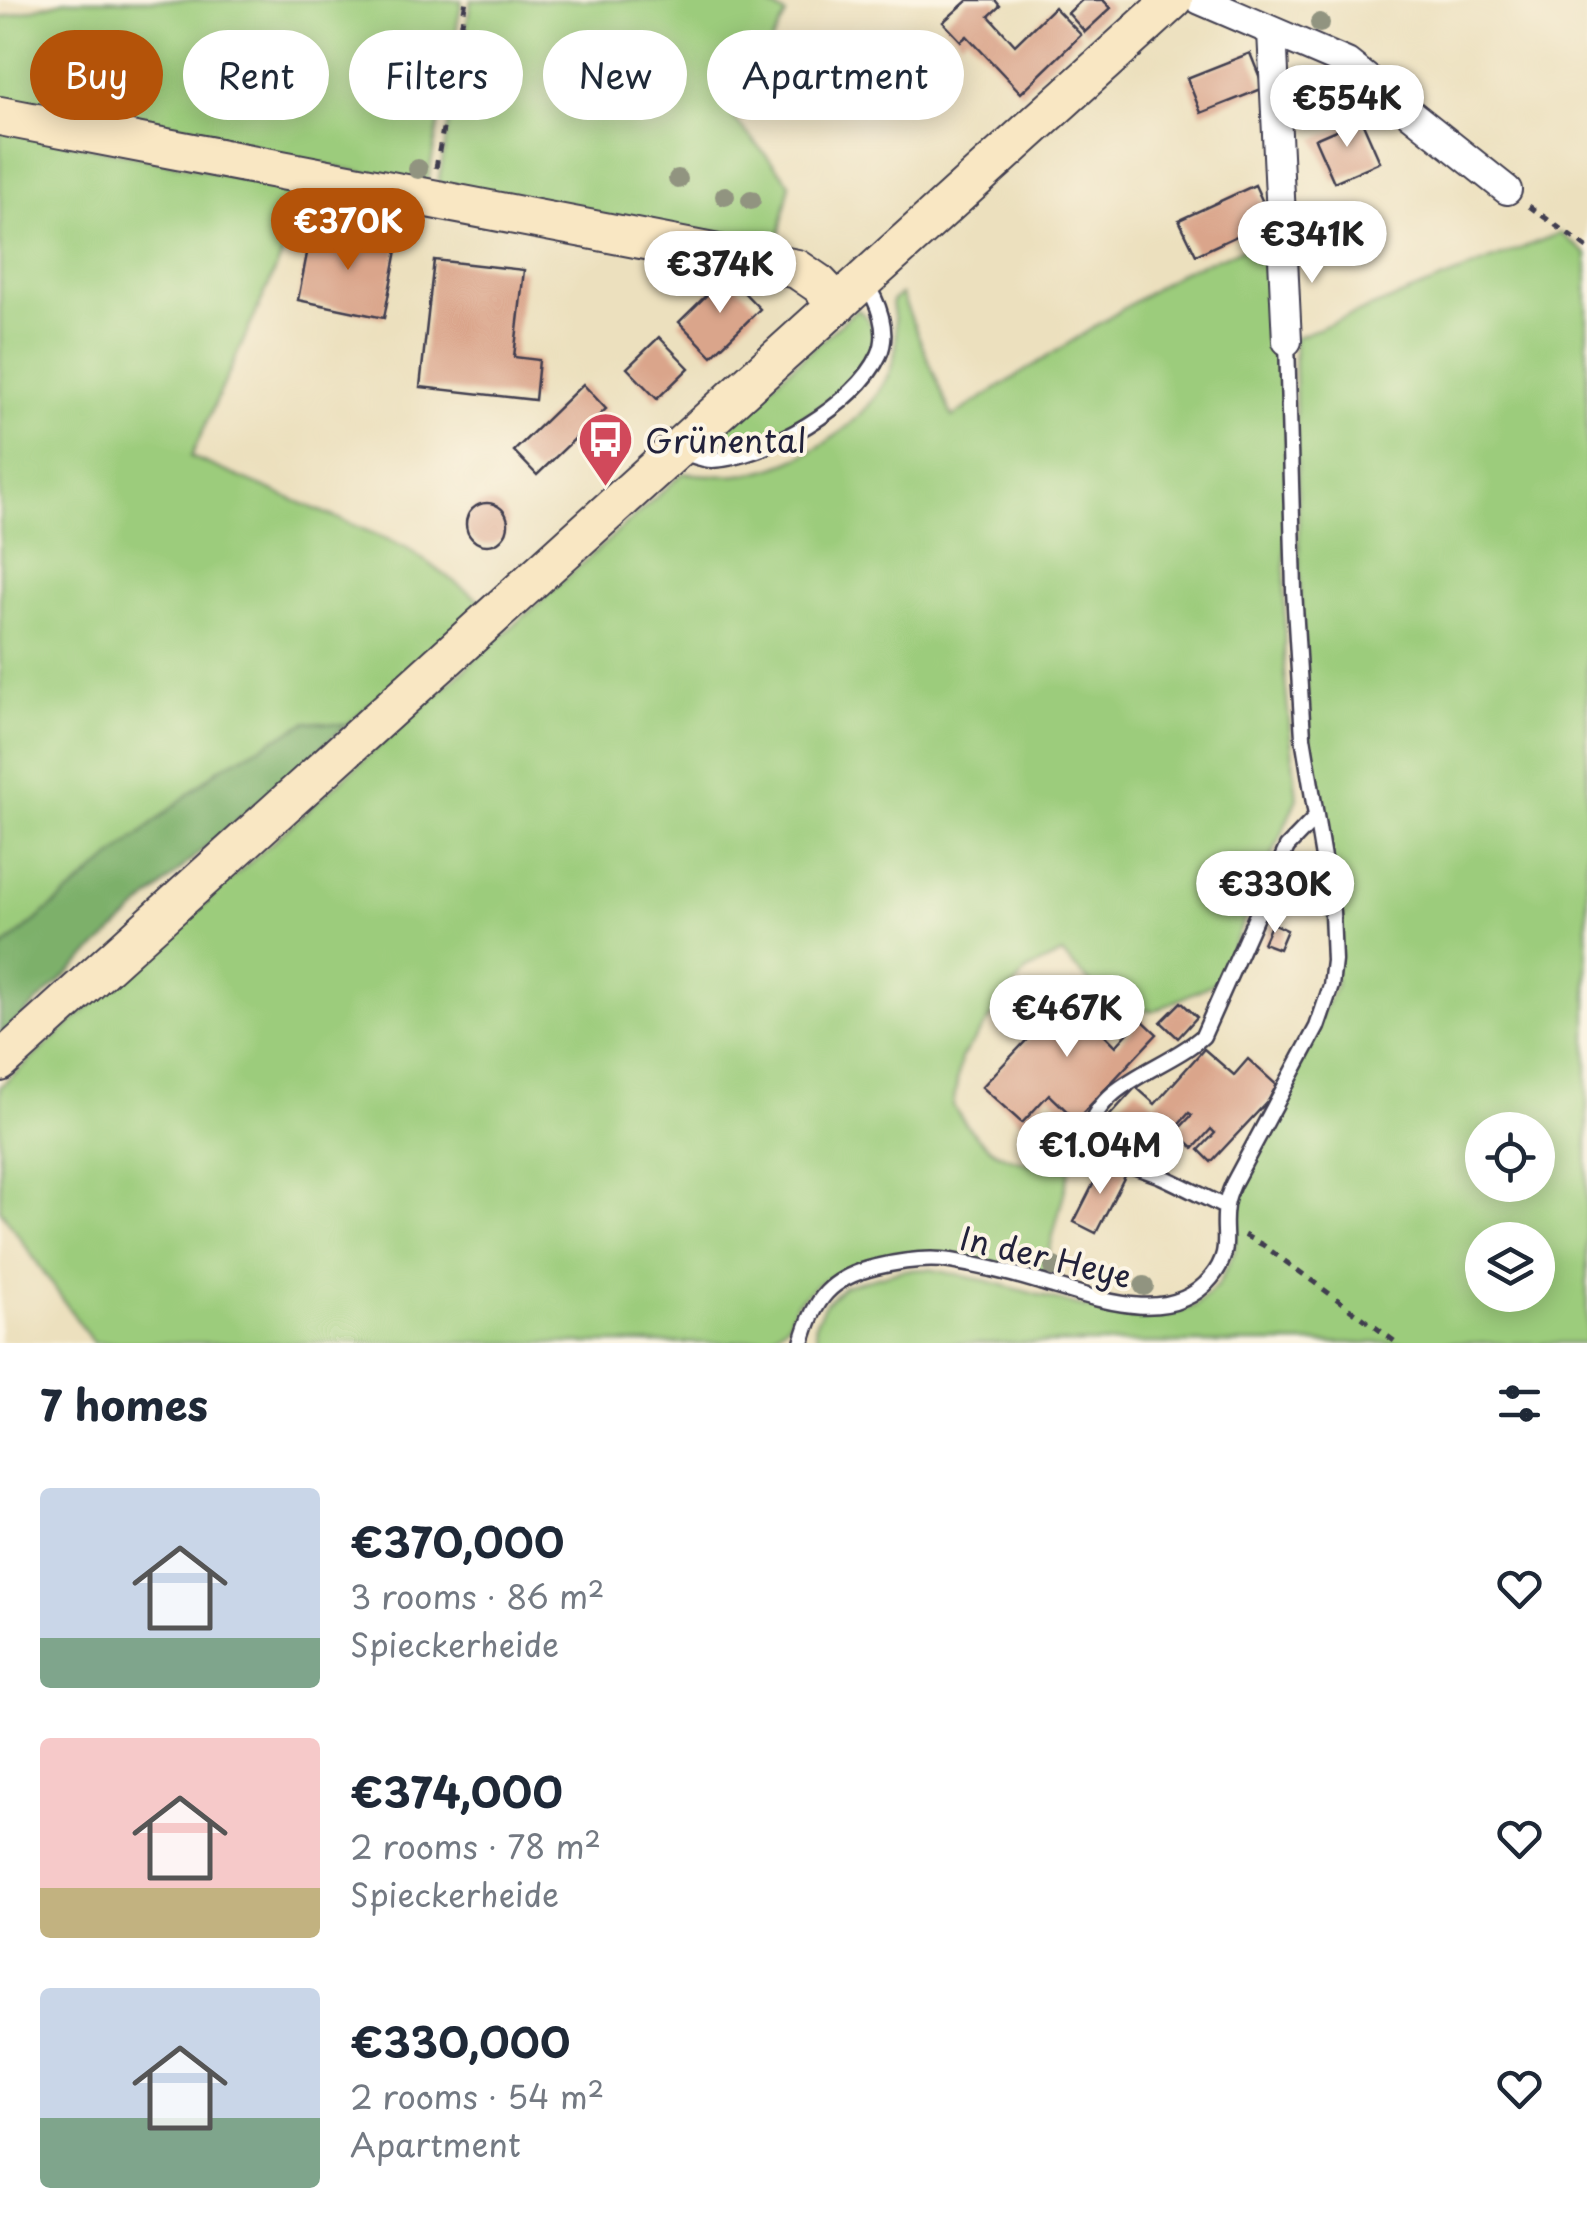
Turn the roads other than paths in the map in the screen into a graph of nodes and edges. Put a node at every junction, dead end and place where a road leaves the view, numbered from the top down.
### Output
1 (1200, 0) edge
2 (1159, 4) edge
3 (1272, 31) junction
4 (0, 116) edge
5 (1507, 190) road end
6 (850, 293) junction
7 (1287, 341) joint
8 (677, 450) junction
9 (1315, 818) junction
10 (0, 1062) edge
11 (1225, 1207) junction
12 (802, 1343) edge

1 - 3 street
2 - 6 main road
3 - 5 street
3 - 7 street
4 - 6 main road
6 - 8 main road
6 - 8 lane
7 - 9 lane, In der Heye
8 - 10 main road
9 - 11 lane, In der Heye
9 - 11 lane
11 - 12 lane, In der Heye

